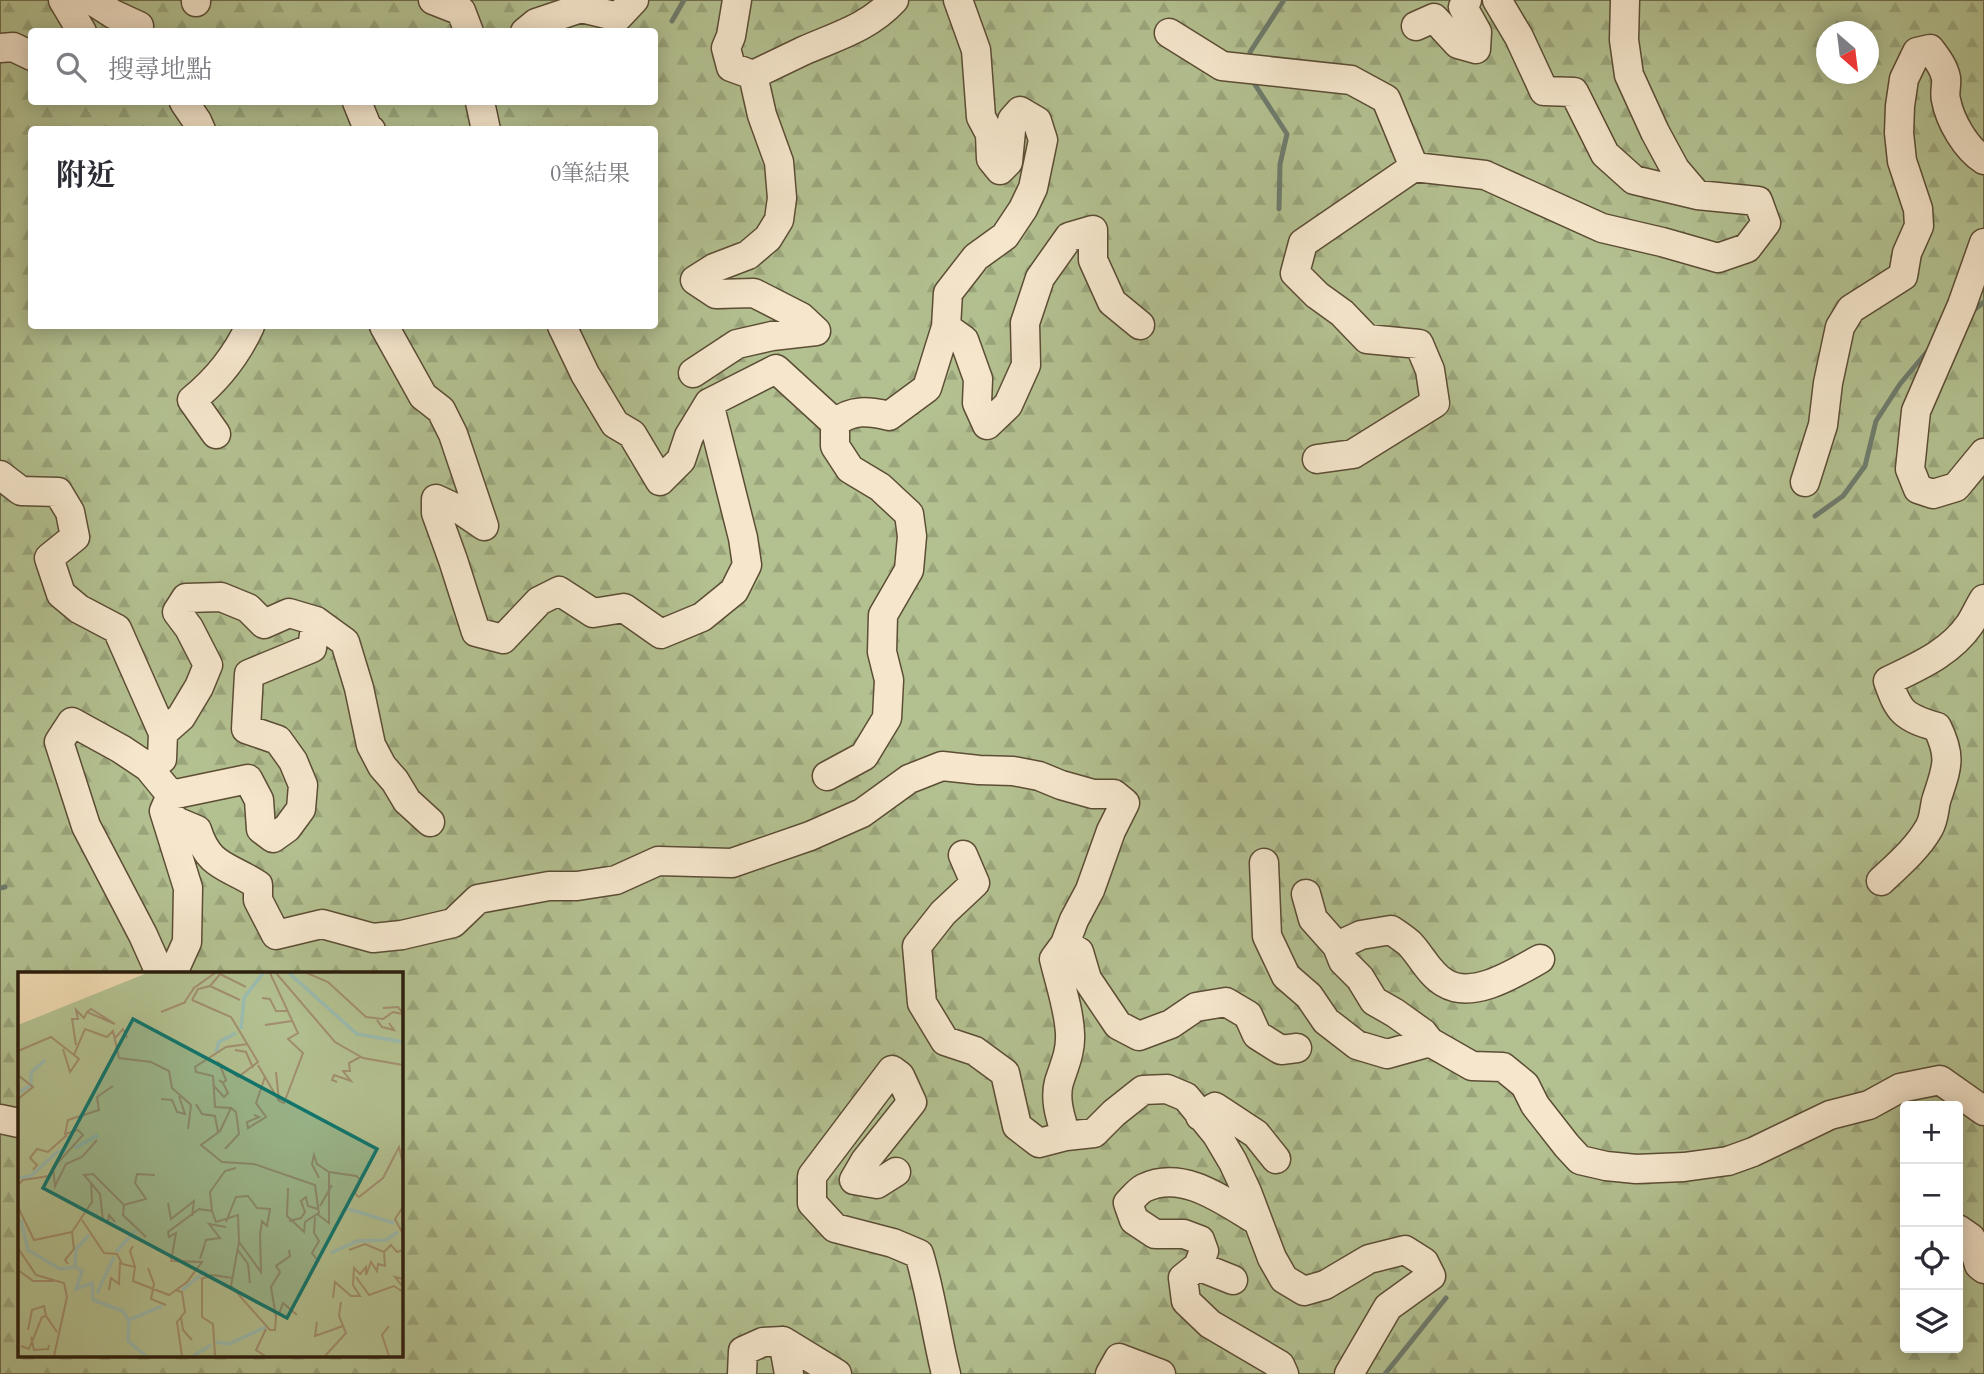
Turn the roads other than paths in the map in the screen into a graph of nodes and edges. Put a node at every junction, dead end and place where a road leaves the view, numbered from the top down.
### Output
1 (63, 0) edge
2 (91, 0) edge
3 (433, 0) edge
4 (634, 0) edge
5 (737, 0) edge
6 (894, 0) edge
7 (958, 0) edge
8 (1467, 0) edge
9 (1496, 0) edge
10 (1625, 0) edge
11 (1416, 26) dead end
12 (80, 28) edge
13 (138, 28) edge
14 (467, 28) edge
15 (530, 28) edge
16 (1169, 33) dead end
17 (0, 48) edge
18 (28, 54) edge
19 (753, 75) junction
20 (186, 105) edge
21 (358, 105) edge
22 (481, 105) edge
23 (199, 126) edge
24 (367, 126) edge
25 (485, 126) edge
26 (1984, 160) edge
27 (1414, 167) junction
28 (1697, 195) junction
29 (1984, 243) edge
30 (1140, 325) dead end
31 (946, 327) junction
32 (249, 329) edge
33 (386, 329) edge
34 (563, 329) edge
35 (693, 373) dead end
36 (709, 403) junction
37 (835, 423) junction
38 (216, 434) dead end
39 (1984, 453) edge
40 (1317, 460) dead end
41 (0, 475) edge
42 (1805, 482) dead end
43 (1984, 599) edge
44 (316, 621) junction
45 (163, 733) junction
46 (148, 767) junction
47 (827, 776) dead end
48 (167, 803) junction
49 (430, 822) dead end
50 (963, 855) dead end
51 (1264, 863) dead end
52 (1881, 881) dead end
53 (1306, 894) dead end
54 (1065, 944) junction
55 (1337, 946) junction
56 (1540, 959) dead end
57 (160, 972) edge
58 (173, 972) edge
59 (1430, 1042) junction
60 (1297, 1048) dead end
61 (1984, 1111) edge
62 (1200, 1116) junction
63 (0, 1119) edge
64 (18, 1123) edge
65 (1066, 1136) junction
66 (1276, 1159) dead end
67 (896, 1172) dead end
68 (1256, 1220) junction
69 (1963, 1232) edge
70 (1198, 1266) junction
71 (1984, 1269) edge
72 (1233, 1280) dead end
73 (783, 1341) junction
74 (742, 1374) edge
75 (789, 1374) edge
76 (836, 1374) edge
77 (946, 1374) edge
78 (1110, 1374) edge
79 (1161, 1374) edge
80 (1284, 1374) edge
81 (1349, 1374) edge

1 - 12 lane
2 - 13 lane
3 - 14 lane
4 - 15 lane
5 - 19 lane
6 - 19 lane
7 - 31 lane
8 - 11 lane
9 - 28 lane
10 - 28 lane
16 - 27 lane
17 - 18 lane
19 - 35 lane
20 - 23 lane
21 - 24 lane
22 - 25 lane
26 - 42 lane
27 - 28 lane
27 - 40 lane
29 - 39 lane
30 - 31 lane
31 - 37 lane
32 - 38 lane
33 - 36 lane
34 - 36 lane
36 - 37 lane
37 - 47 lane
41 - 45 lane
43 - 52 lane
44 - 45 lane
44 - 48 lane
44 - 49 lane
45 - 46 lane
46 - 48 lane
46 - 57 lane
48 - 54 lane
48 - 58 lane
50 - 65 lane
51 - 59 lane
53 - 55 lane
54 - 60 lane
54 - 65 lane
55 - 56 lane
55 - 59 lane
59 - 61 lane
62 - 65 lane
62 - 66 lane
62 - 68 lane
63 - 64 lane
67 - 77 lane
68 - 70 lane
68 - 81 lane
69 - 71 lane
70 - 72 lane
70 - 80 lane
73 - 74 lane
73 - 75 lane
73 - 76 lane
78 - 79 lane

